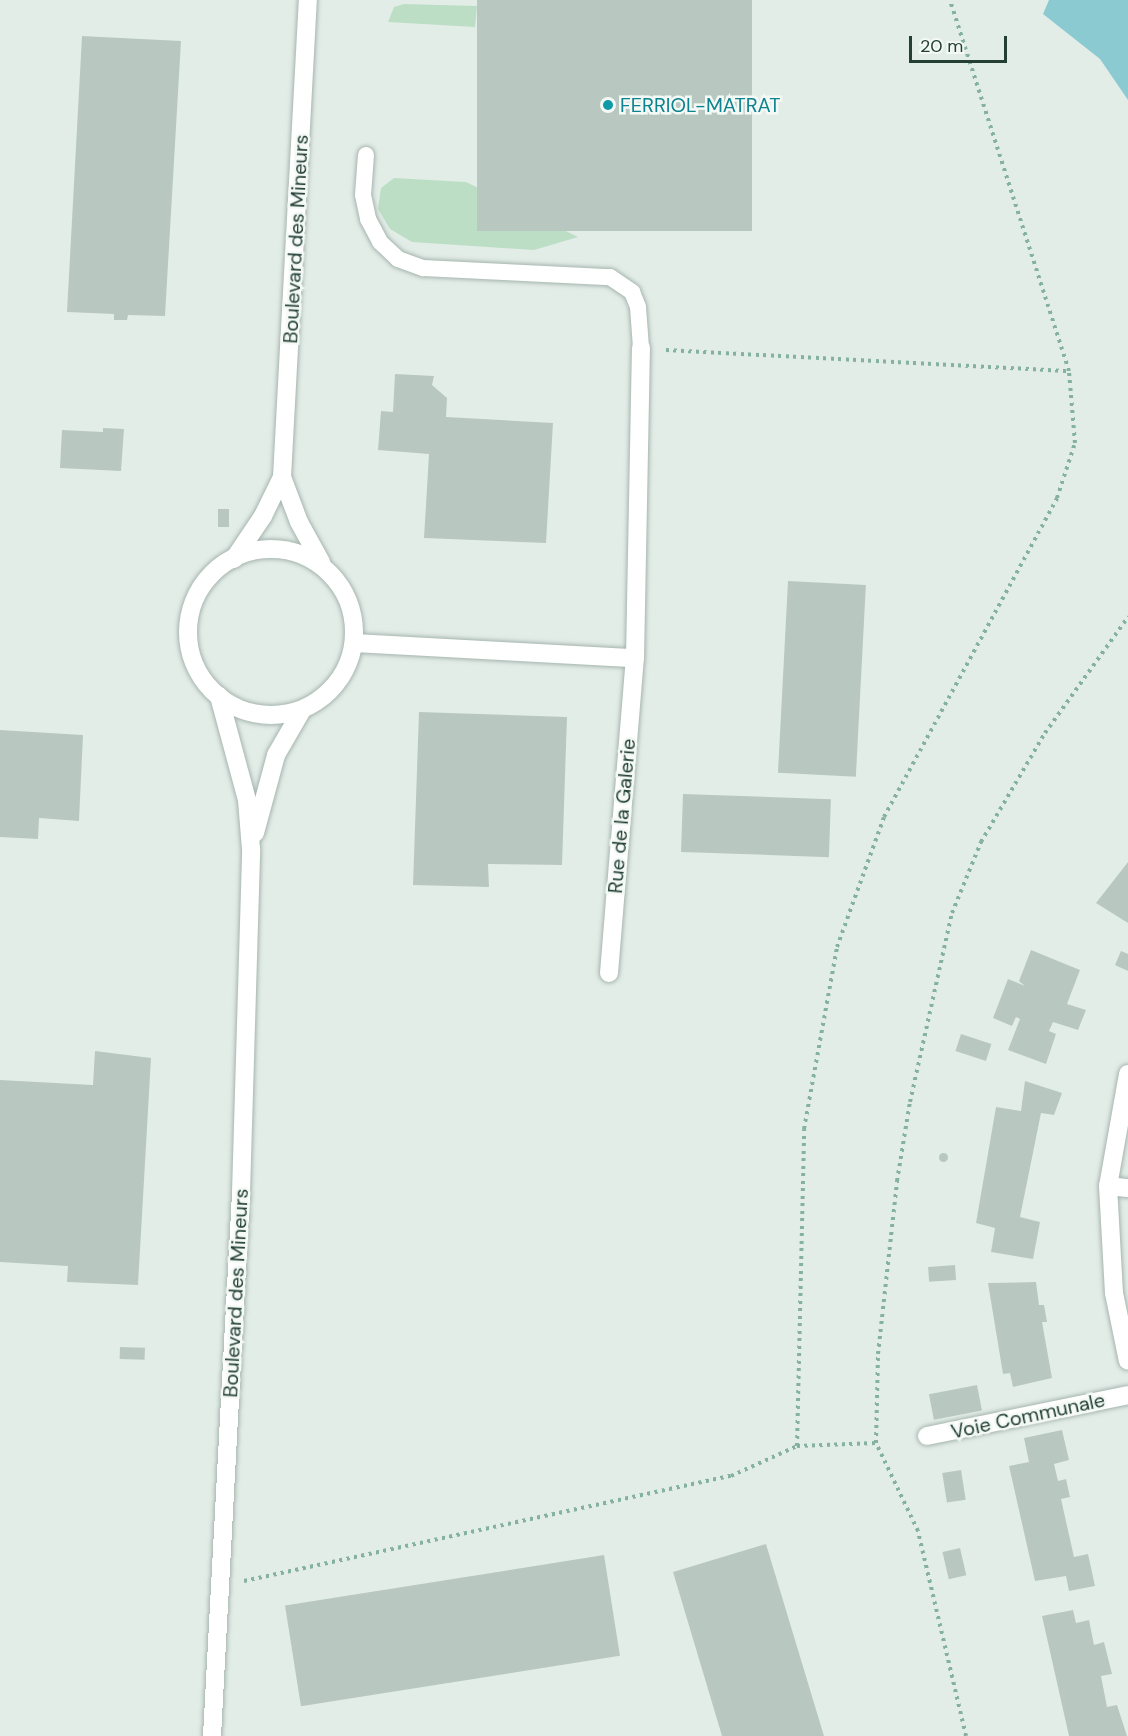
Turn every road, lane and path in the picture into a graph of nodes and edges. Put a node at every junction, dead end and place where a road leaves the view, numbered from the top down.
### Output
1 (308, 0) edge
2 (950, 0) edge
3 (366, 155) dead end
4 (641, 348) junction
5 (1069, 371) junction
6 (282, 477) junction
7 (234, 559) junction
8 (327, 572) junction
9 (1128, 617) edge
10 (354, 643) junction
11 (635, 658) junction
12 (219, 696) junction
13 (302, 710) junction
14 (251, 849) junction
15 (609, 973) dead end
16 (1128, 1074) edge
17 (1108, 1186) junction
18 (1128, 1188) edge
19 (1128, 1361) edge
20 (1128, 1395) edge
21 (927, 1436) dead end
22 (876, 1443) junction
23 (797, 1446) junction
24 (220, 1585) junction
25 (212, 1736) edge
26 (966, 1736) edge

1 - 6 street, Boulevard des Mineurs
2 - 5 path
3 - 4 lane
4 - 5 path
4 - 11 street, Rue de la Galerie
5 - 23 path
6 - 7 street, Boulevard des Mineurs
6 - 8 street, Boulevard des Mineurs
7 - 8 street
7 - 12 street
8 - 10 street
9 - 22 path
10 - 11 street
10 - 13 street
11 - 15 street, Rue de la Galerie
12 - 13 street
12 - 14 street, Boulevard des Mineurs
13 - 14 street, Boulevard des Mineurs
14 - 24 street, Boulevard des Mineurs
16 - 17 street
17 - 18 street
17 - 19 street
20 - 21 street, Voie Communale
22 - 23 path
22 - 26 path
23 - 24 path
24 - 25 street, Boulevard des Mineurs

